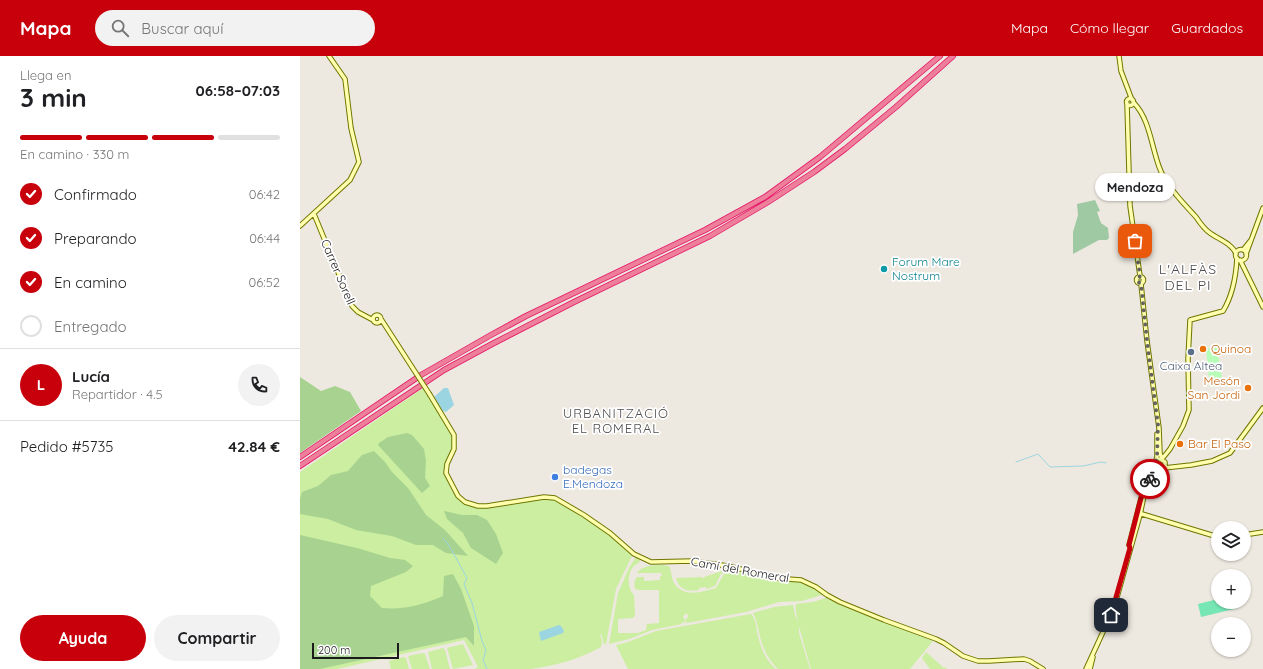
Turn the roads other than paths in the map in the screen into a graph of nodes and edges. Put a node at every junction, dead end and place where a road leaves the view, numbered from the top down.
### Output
1 (328, 56) edge
2 (940, 56) edge
3 (953, 56) edge
4 (1119, 56) edge
5 (1130, 102) junction
6 (1263, 208) edge
7 (314, 214) junction
8 (300, 226) edge
9 (1253, 237) junction
10 (1231, 247) junction
11 (1241, 250) junction
12 (1246, 255) junction
13 (1237, 257) junction
14 (1245, 270) junction
15 (1263, 306) edge
16 (381, 319) junction
17 (373, 320) junction
18 (378, 323) junction
19 (386, 328) junction
20 (1263, 408) edge
21 (1261, 411) edge
22 (1158, 425) junction
23 (300, 457) edge
24 (1164, 461) junction
25 (1156, 463) junction
26 (300, 466) edge
27 (1172, 466) junction
28 (1162, 468) junction
29 (1149, 482) junction
30 (1145, 491) junction
31 (1141, 498) junction
32 (1141, 514) junction
33 (1263, 532) edge
34 (1132, 533) junction
35 (1251, 534) edge
36 (1211, 535) edge
37 (1130, 548) junction
38 (1093, 654) junction
39 (1043, 669) edge
40 (1086, 669) edge
41 (1090, 669) edge

1 - 7 street
2 - 23 highway
3 - 26 highway
4 - 5 street
5 - 10 street
5 - 22 street
6 - 9 street
7 - 8 street
7 - 17 street, Carrer Sorell
9 - 11 street
9 - 12 street
10 - 11 street
10 - 13 street
11 - 12 street
11 - 13 street
12 - 13 street
12 - 14 street
13 - 14 street
13 - 24 street
14 - 15 street
16 - 17 street
16 - 18 street
16 - 19 street, Camí del Romeral
17 - 18 street
18 - 19 street
19 - 39 street, Camí del Romeral, bridge
20 - 21 street
21 - 27 street
22 - 24 street
22 - 25 street
24 - 25 street
24 - 27 street
24 - 28 street
25 - 28 street
25 - 29 street
27 - 28 street
28 - 29 street
29 - 30 street
30 - 31 street
30 - 32 street
31 - 32 street
31 - 34 street
32 - 34 street
32 - 36 street
32 - 37 street
33 - 35 street
34 - 37 street
37 - 38 street
38 - 40 street
38 - 41 street

